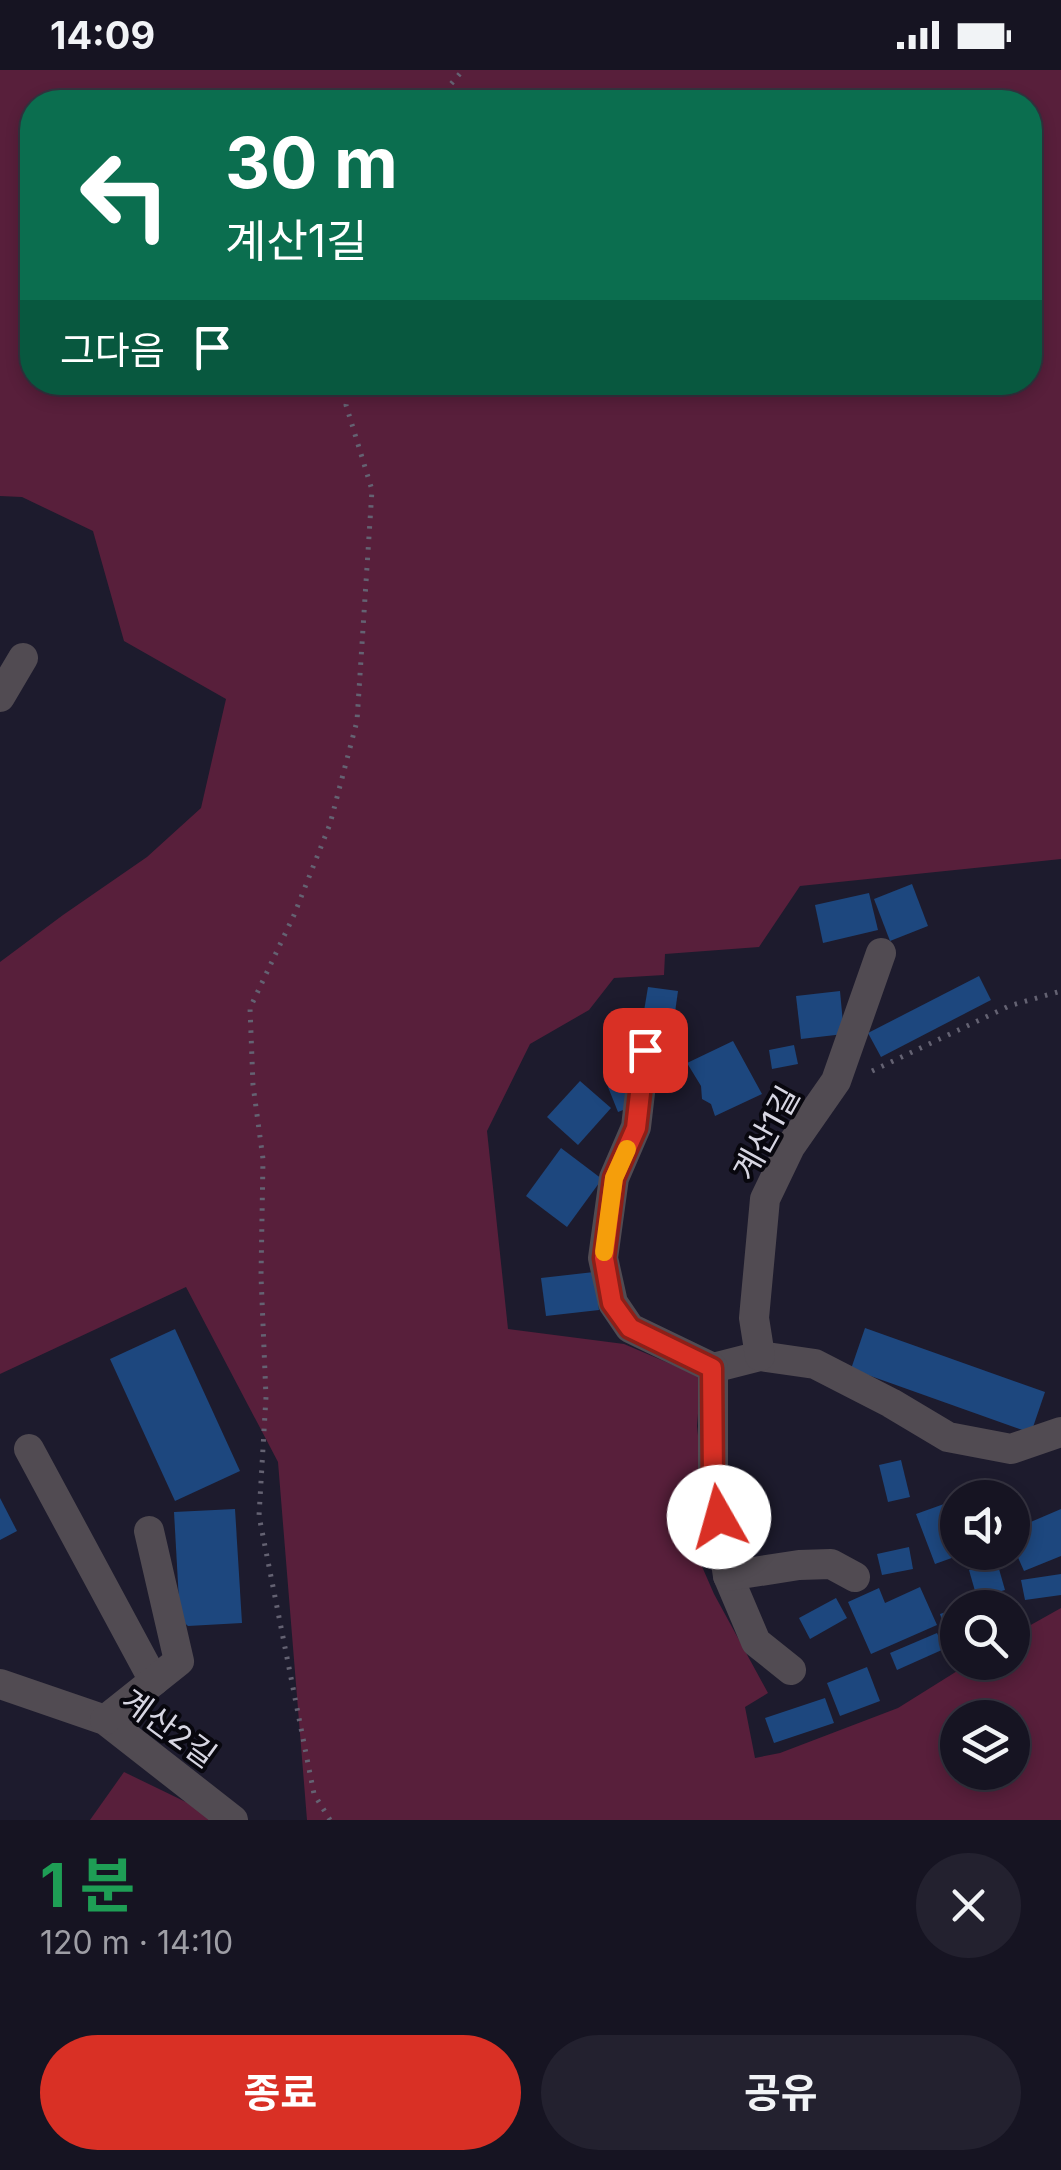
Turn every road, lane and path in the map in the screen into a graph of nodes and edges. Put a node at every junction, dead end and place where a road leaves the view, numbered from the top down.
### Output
1 (463, 70) edge
2 (448, 90) edge
3 (348, 395) edge
4 (24, 658) dead end
5 (0, 697) edge
6 (881, 953) dead end
7 (1061, 991) edge
8 (645, 1050) dead end
9 (836, 1081) junction
10 (760, 1356) junction
11 (712, 1368) junction
12 (1061, 1432) edge
13 (29, 1449) dead end
14 (148, 1531) dead end
15 (728, 1576) junction
16 (856, 1577) dead end
17 (791, 1670) dead end
18 (154, 1680) junction
19 (0, 1684) edge
20 (105, 1720) junction
21 (234, 1820) edge
22 (330, 1820) edge

1 - 2 path
3 - 22 path
4 - 5 street
6 - 9 street, 계산1길
7 - 9 path
8 - 11 street
9 - 10 street, 계산1길
10 - 11 street
10 - 12 street
11 - 15 street
13 - 18 street
14 - 18 street
15 - 16 street
15 - 17 street
18 - 20 street
19 - 20 street, 계산2길
20 - 21 street, 계산2길

